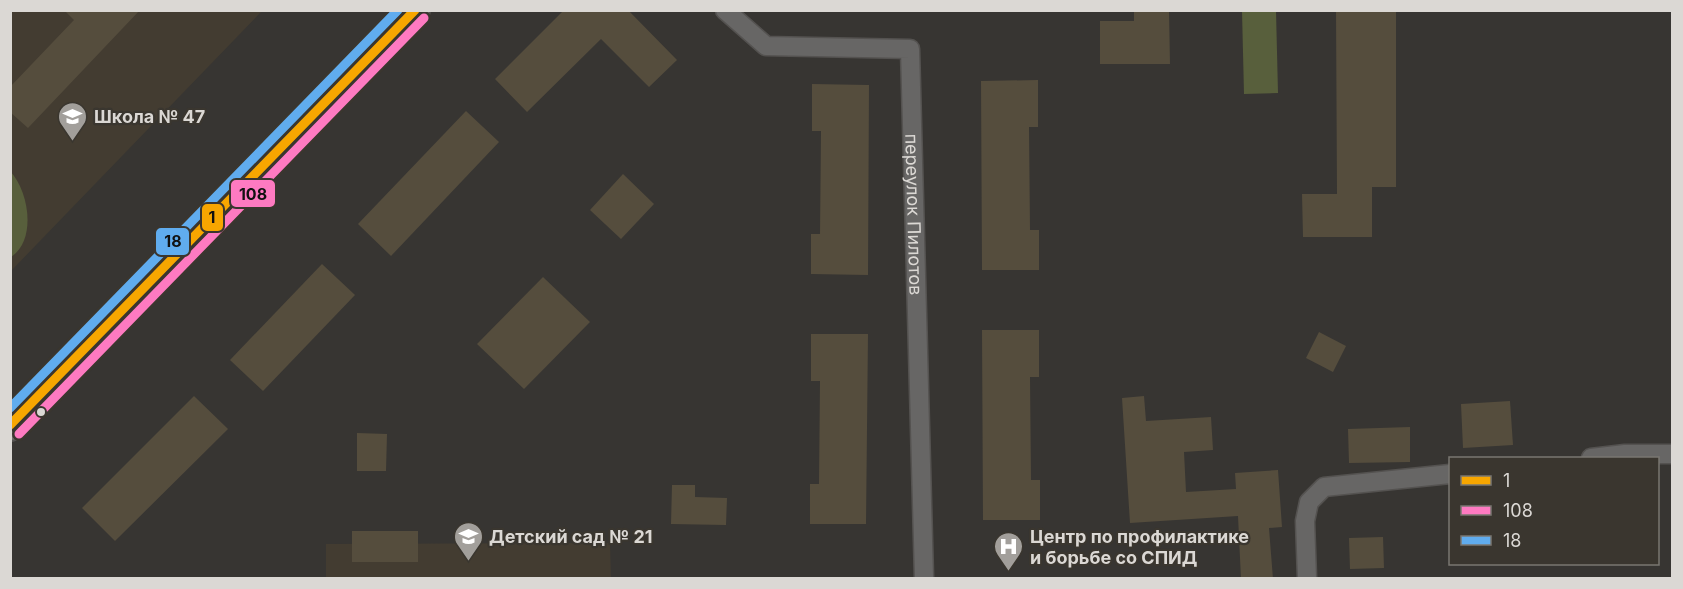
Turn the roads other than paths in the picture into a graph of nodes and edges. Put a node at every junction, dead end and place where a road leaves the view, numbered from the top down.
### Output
1 (415, 10) edge
2 (725, 10) edge
3 (10, 426) edge
4 (1672, 454) edge
5 (1605, 457) edge
6 (1449, 474) edge
7 (924, 579) edge
8 (1307, 579) edge

1 - 3 main road
2 - 7 street, переулок Пилотов
4 - 5 street
6 - 8 street

